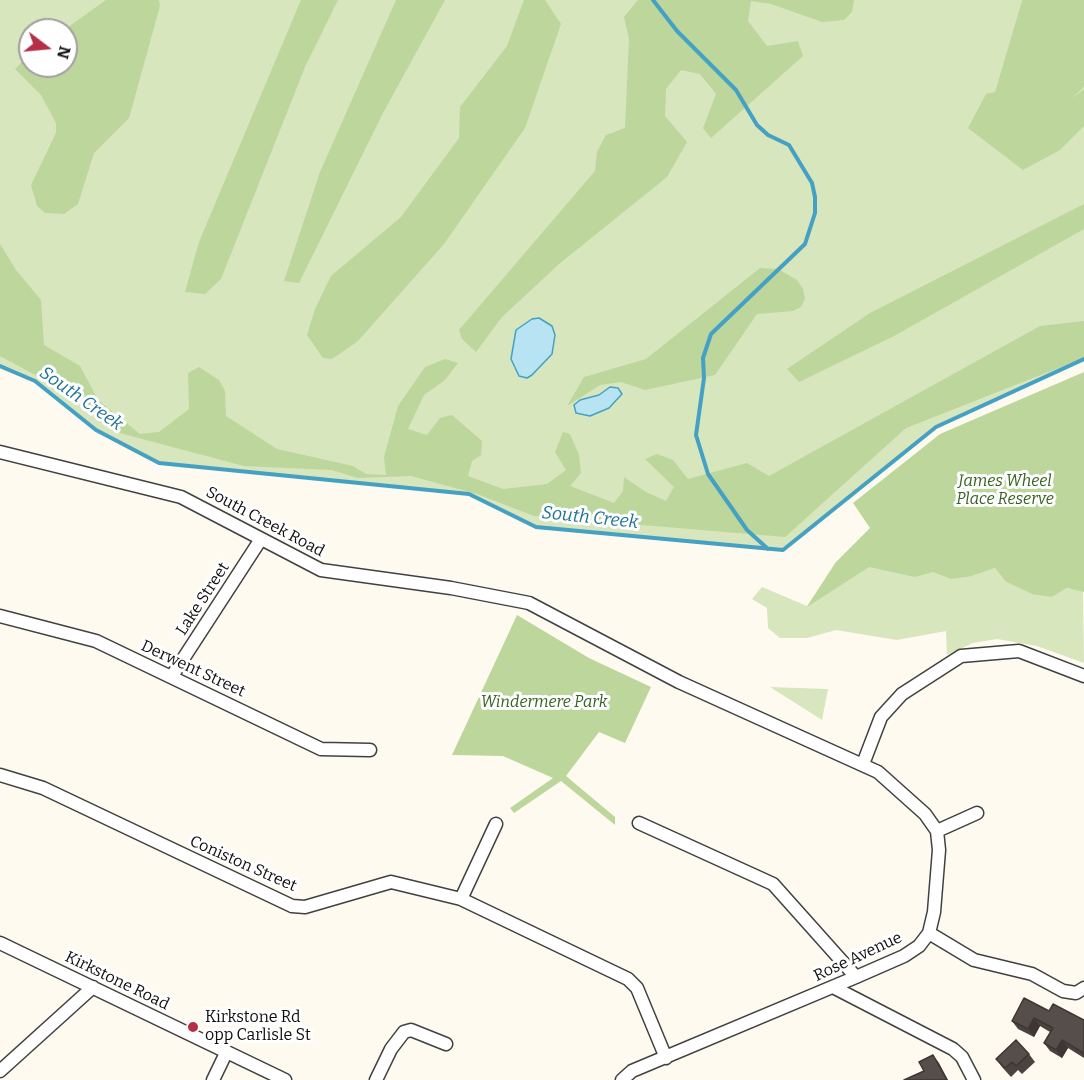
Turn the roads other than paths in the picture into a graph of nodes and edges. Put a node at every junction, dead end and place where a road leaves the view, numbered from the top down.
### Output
1 (0, 453) edge
2 (261, 540) junction
3 (0, 616) edge
4 (172, 676) junction
5 (1084, 676) edge
6 (370, 750) dead end
7 (863, 764) junction
8 (0, 775) edge
9 (977, 813) dead end
10 (639, 823) dead end
11 (496, 824) dead end
12 (937, 831) junction
13 (461, 899) junction
14 (929, 933) junction
15 (0, 943) edge
16 (856, 977) junction
17 (93, 987) junction
18 (833, 987) junction
19 (1084, 988) edge
20 (446, 1044) dead end
21 (226, 1053) junction
22 (666, 1058) junction
23 (0, 1071) edge
24 (213, 1080) edge
25 (285, 1080) edge
26 (376, 1080) edge
27 (622, 1080) edge
28 (974, 1080) edge

1 - 2 street, South Creek Road
2 - 4 street, Lake Street
2 - 7 street, South Creek Road
3 - 4 street, Derwent Street
4 - 6 street, Derwent Street
5 - 7 street
7 - 12 street
8 - 13 street, Coniston Street
9 - 12 street
10 - 16 street
11 - 13 street
12 - 14 street
13 - 22 street, Coniston Street
14 - 16 street, Rose Avenue
14 - 19 street
15 - 17 street, Kirkstone Road
16 - 18 street, Rose Avenue
17 - 21 street, Kirkstone Road
17 - 23 street
18 - 22 street, Rose Avenue
18 - 28 street
20 - 26 street
21 - 24 street
21 - 25 street, Kirkstone Road
22 - 27 street, Rose Avenue

